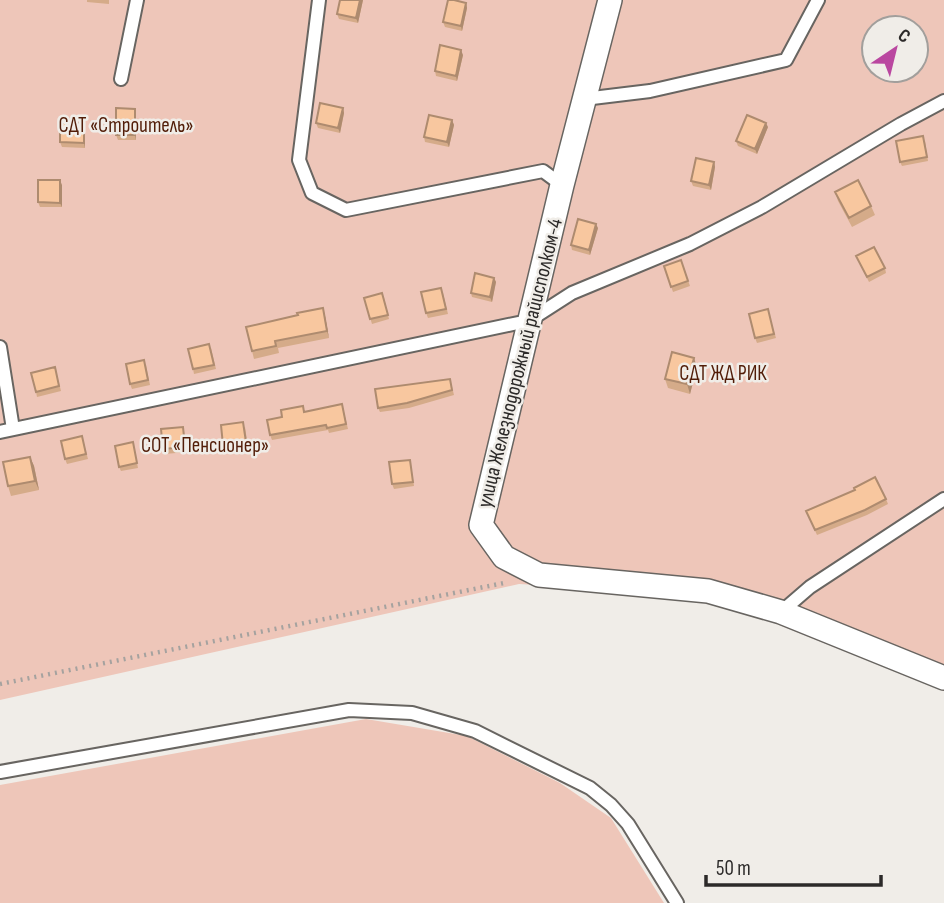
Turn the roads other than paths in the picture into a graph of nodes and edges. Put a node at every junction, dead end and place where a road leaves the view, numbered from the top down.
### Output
1 (137, 0) edge
2 (319, 0) edge
3 (610, 0) edge
4 (818, 0) edge
5 (121, 79) dead end
6 (584, 99) junction
7 (944, 102) edge
8 (562, 185) junction
9 (524, 322) junction
10 (0, 347) edge
11 (6, 430) edge
12 (944, 499) edge
13 (781, 612) junction
14 (944, 678) edge
15 (0, 772) edge
16 (677, 903) edge

1 - 5 lane
2 - 8 lane
3 - 6 street, улица Железнодорожный райисполком-4
4 - 6 lane
6 - 8 street, улица Железнодорожный райисполком-4
7 - 9 lane
8 - 9 street, улица Железнодорожный райисполком-4
9 - 11 lane
9 - 13 street, улица Железнодорожный райисполком-4
10 - 11 lane
12 - 13 lane
13 - 14 street, улица Железнодорожный райисполком-4
15 - 16 lane

